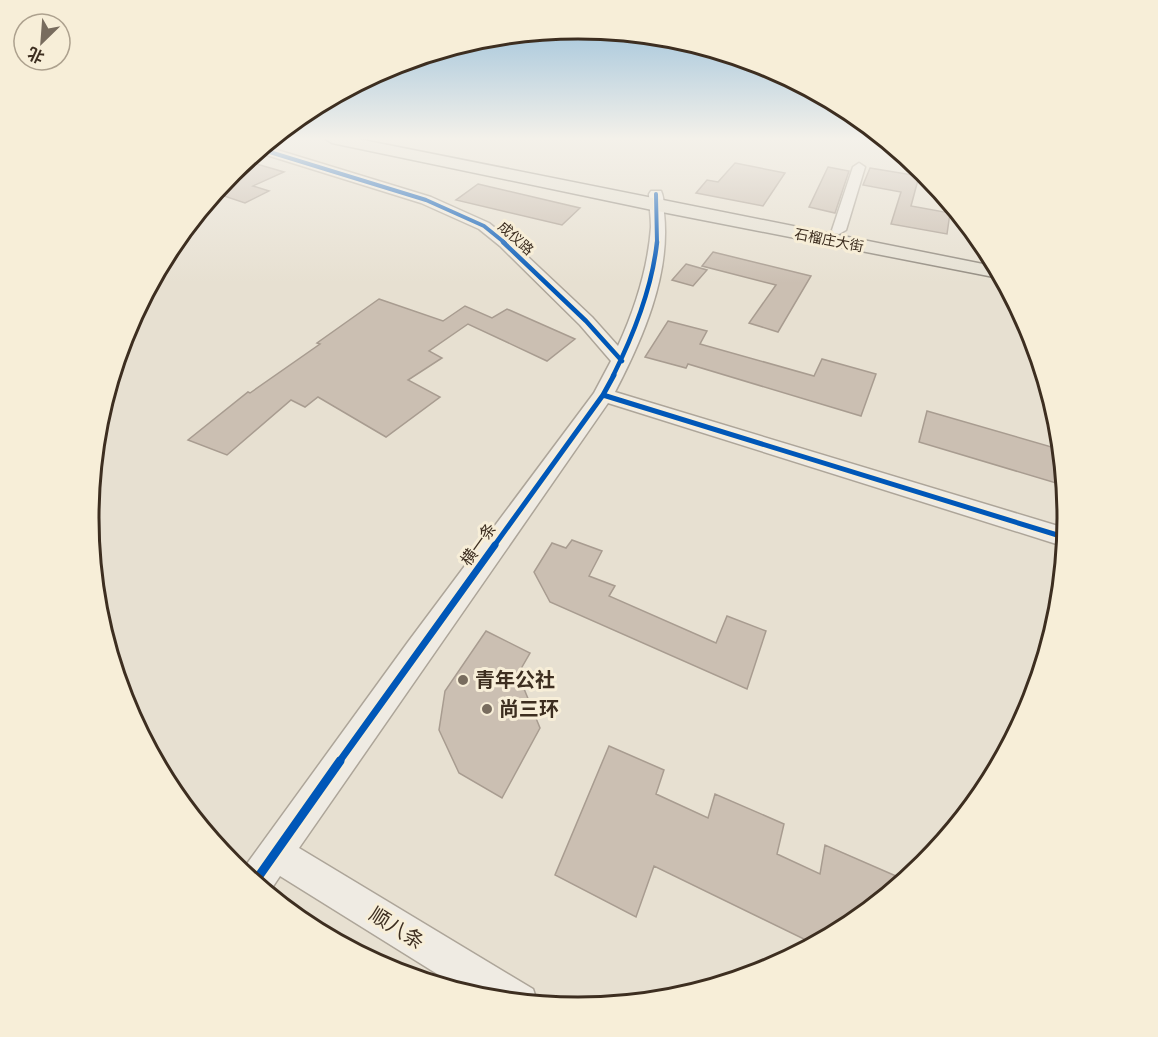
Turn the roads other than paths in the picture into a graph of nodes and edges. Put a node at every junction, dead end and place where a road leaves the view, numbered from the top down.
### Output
1 (382, 186) edge
2 (585, 186) edge
3 (595, 186) edge
4 (853, 186) edge
5 (656, 200) junction
6 (838, 230) junction
7 (982, 259) edge
8 (990, 272) edge
9 (622, 361) junction
10 (603, 395) junction
11 (1057, 535) edge
12 (276, 853) junction
13 (259, 876) edge
14 (500, 991) edge

1 - 9 street, 成仪路
2 - 5 main road
3 - 5 main road
4 - 6 street
5 - 6 main road, 石榴庄大街
5 - 8 main road, 石榴庄大街
5 - 9 street, 横一条
6 - 7 main road, 石榴庄大街
9 - 10 street, 横一条
10 - 11 street
10 - 12 street, 横一条
12 - 13 street, 横一条
12 - 14 street, 顺八条

